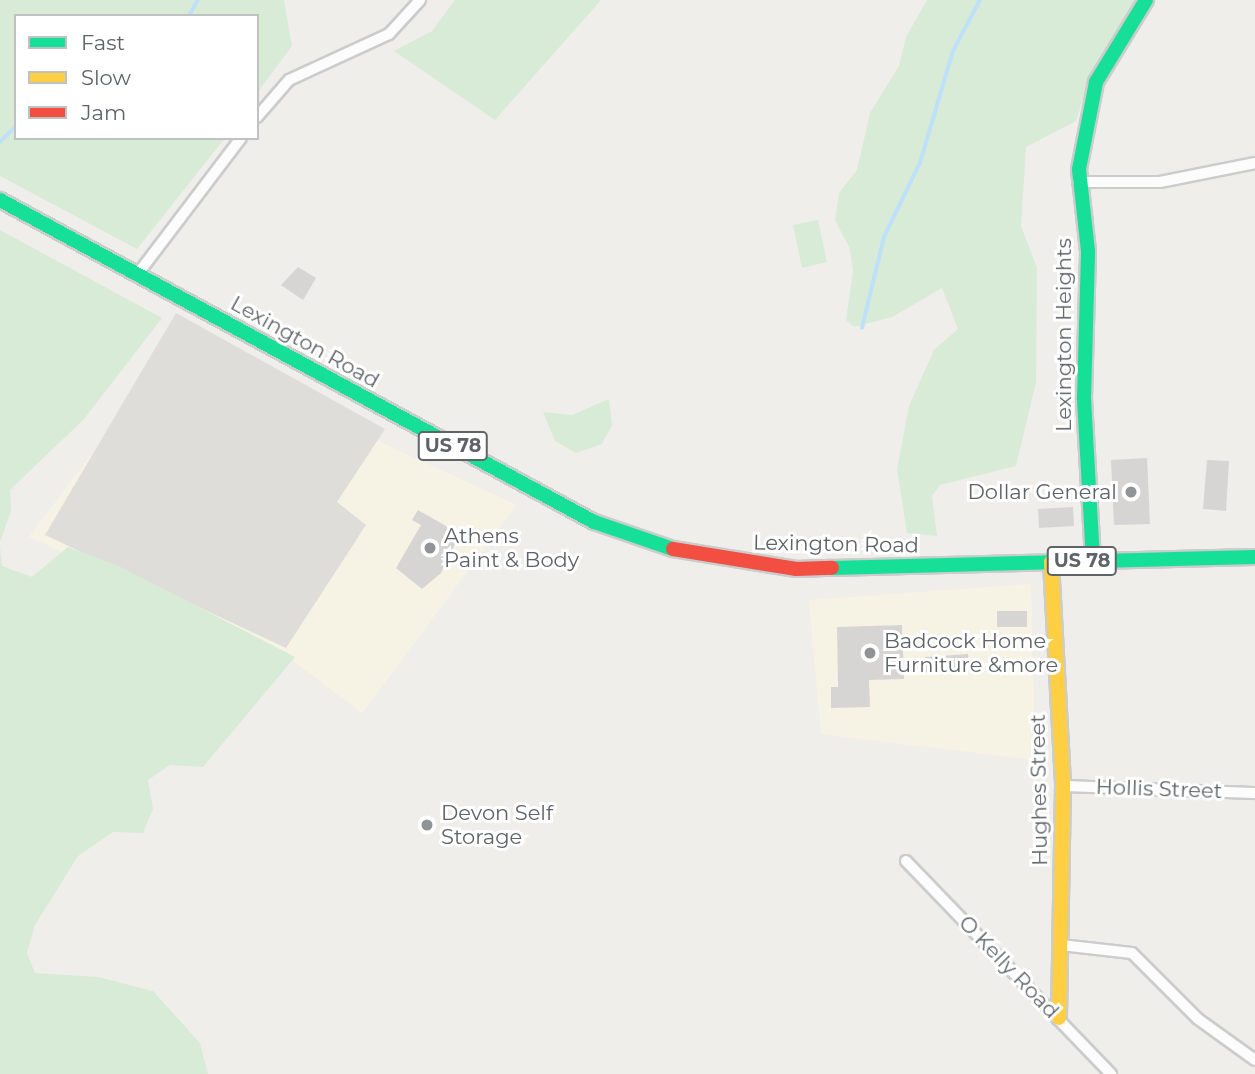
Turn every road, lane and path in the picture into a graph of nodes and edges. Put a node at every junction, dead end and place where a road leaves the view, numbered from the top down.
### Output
1 (420, 0) edge
2 (1146, 0) edge
3 (259, 115) edge
4 (239, 140) edge
5 (1255, 163) edge
6 (1078, 182) junction
7 (0, 200) edge
8 (137, 275) junction
9 (1255, 557) edge
10 (1093, 560) junction
11 (1051, 562) junction
12 (1063, 786) junction
13 (1255, 793) edge
14 (906, 861) dead end
15 (1061, 945) junction
16 (1059, 1018) junction
17 (1255, 1060) edge
18 (1111, 1074) edge

1 - 3 street
2 - 6 main road, Lexington Heights
4 - 8 street
5 - 6 street
6 - 10 main road, Lexington Heights
7 - 8 main road, Lexington Road / US 78
8 - 11 main road, Lexington Road / US 78
9 - 10 main road, Lexington Road / US 78
10 - 11 main road, Lexington Road / US 78
11 - 12 main road, Hughes Street
12 - 13 street, Hollis Street
12 - 15 main road, Hughes Street
14 - 16 street, O Kelly Road
15 - 16 main road, Hughes Street
15 - 17 street
16 - 18 street, O Kelly Road

